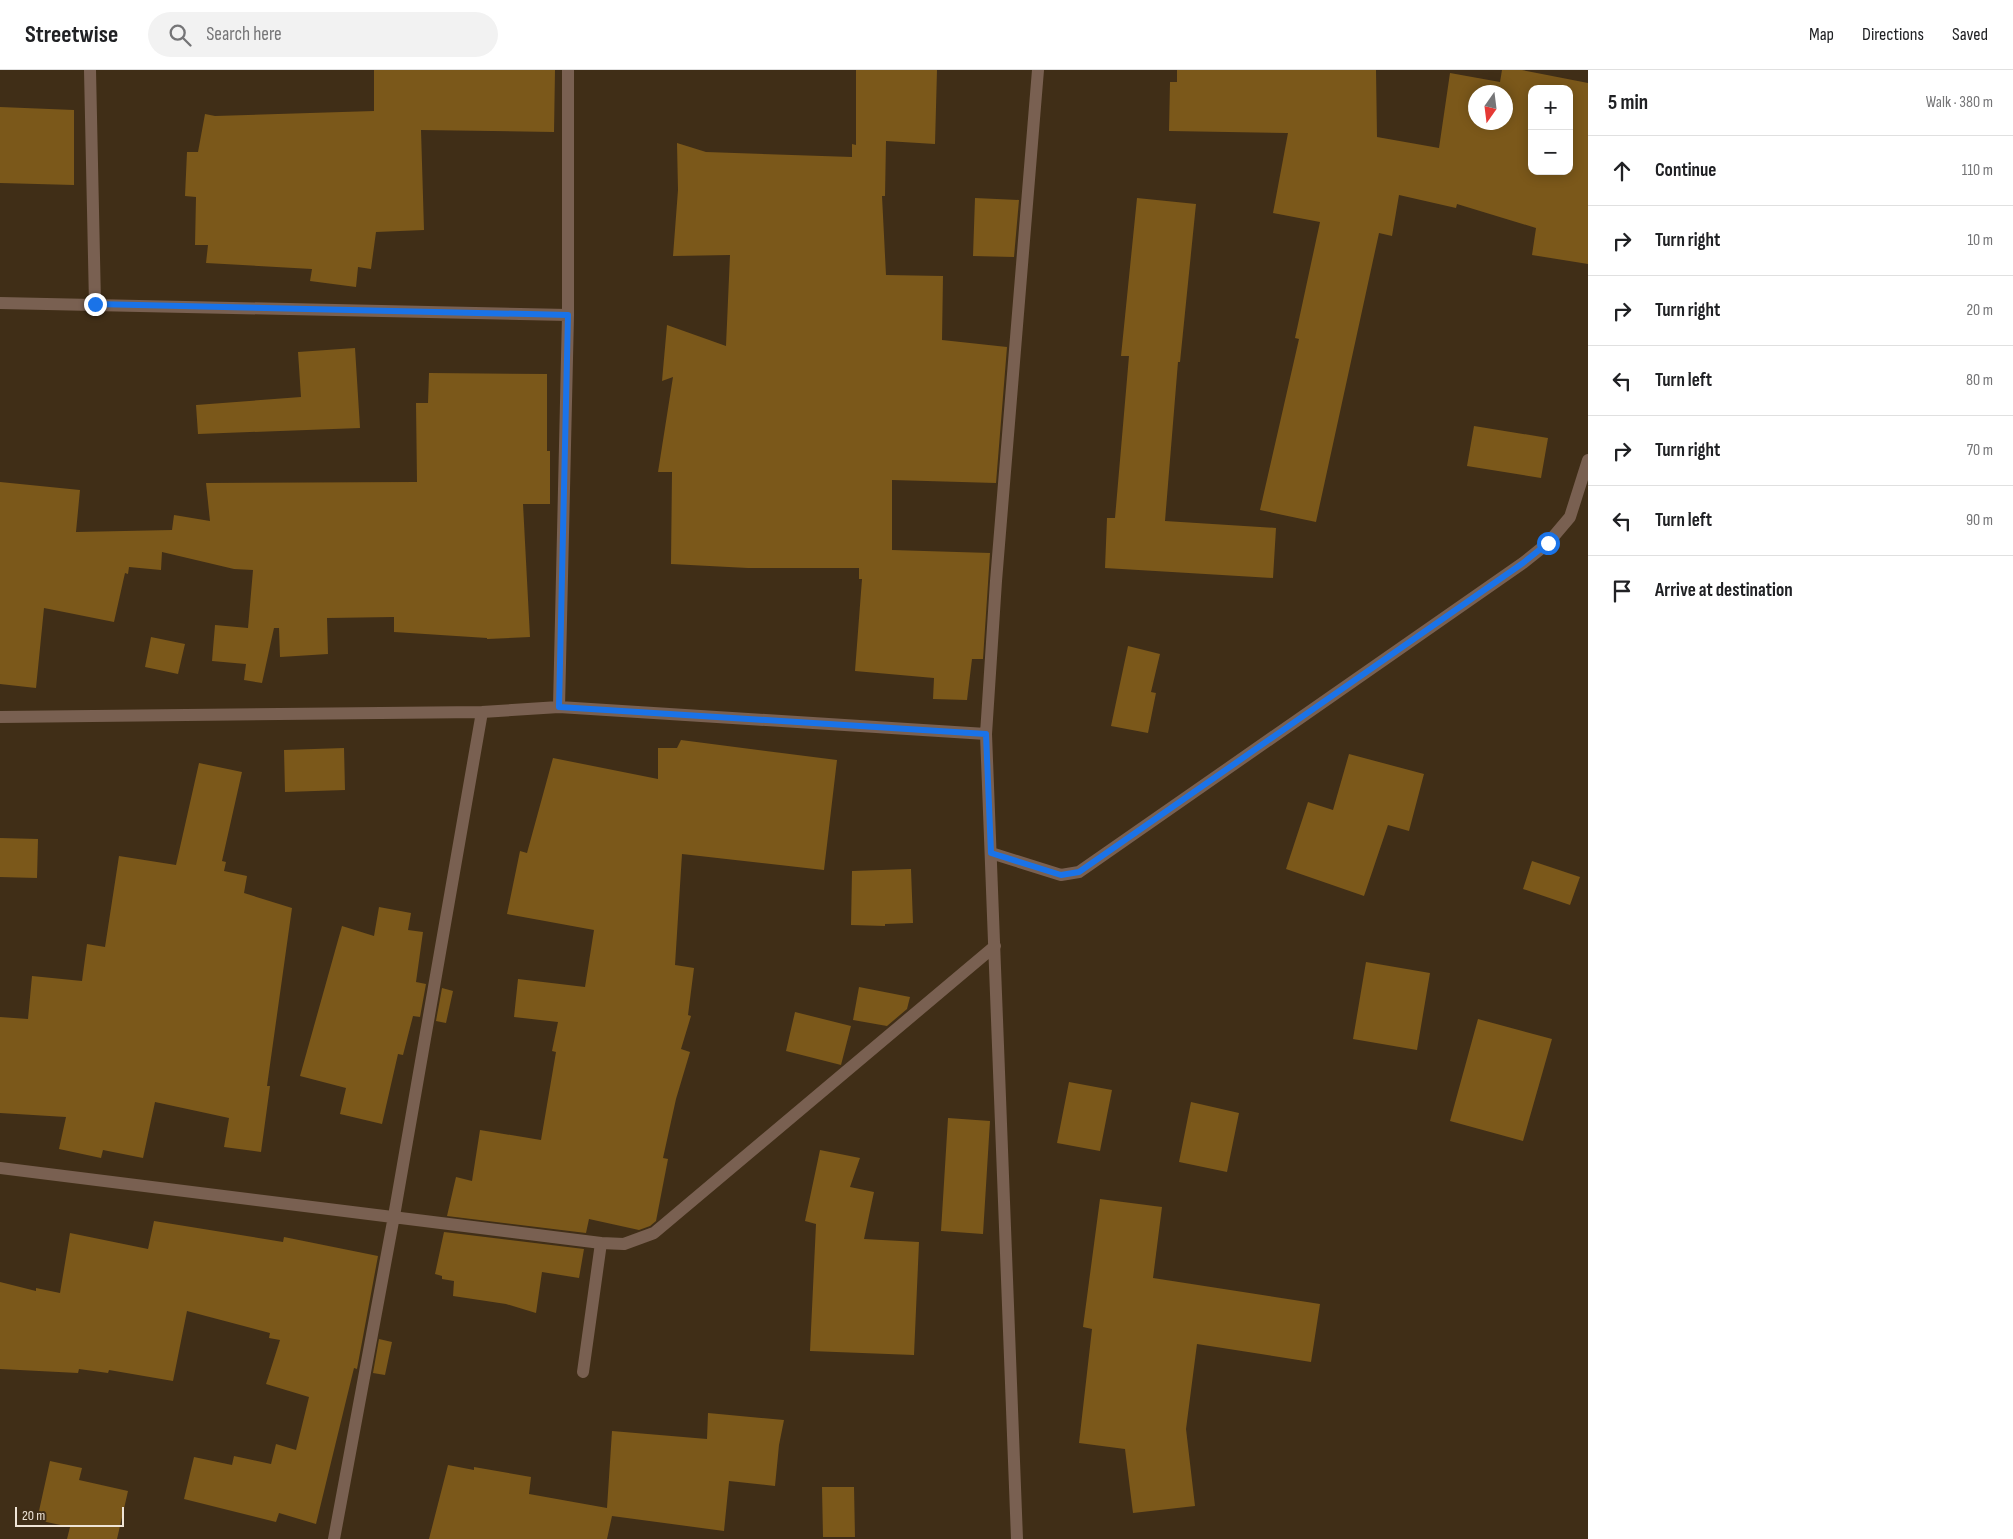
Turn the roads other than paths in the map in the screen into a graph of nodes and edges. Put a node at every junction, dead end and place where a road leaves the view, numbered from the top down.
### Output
1 (90, 70) edge
2 (568, 70) edge
3 (1038, 70) edge
4 (0, 303) edge
5 (95, 304) junction
6 (568, 315) junction
7 (1588, 460) edge
8 (559, 707) junction
9 (482, 712) junction
10 (0, 717) edge
11 (986, 734) junction
12 (991, 853) junction
13 (994, 946) junction
14 (0, 1168) edge
15 (394, 1216) junction
16 (601, 1243) junction
17 (583, 1372) dead end
18 (334, 1539) edge
19 (1017, 1539) edge

1 - 5 street
2 - 6 street
3 - 11 street
4 - 5 street
5 - 6 street
6 - 8 street
7 - 12 street
8 - 9 street
8 - 11 street
9 - 10 street
9 - 15 street
11 - 12 street
12 - 13 street
13 - 16 street
13 - 19 street
14 - 15 street
15 - 16 street
15 - 18 street
16 - 17 street

